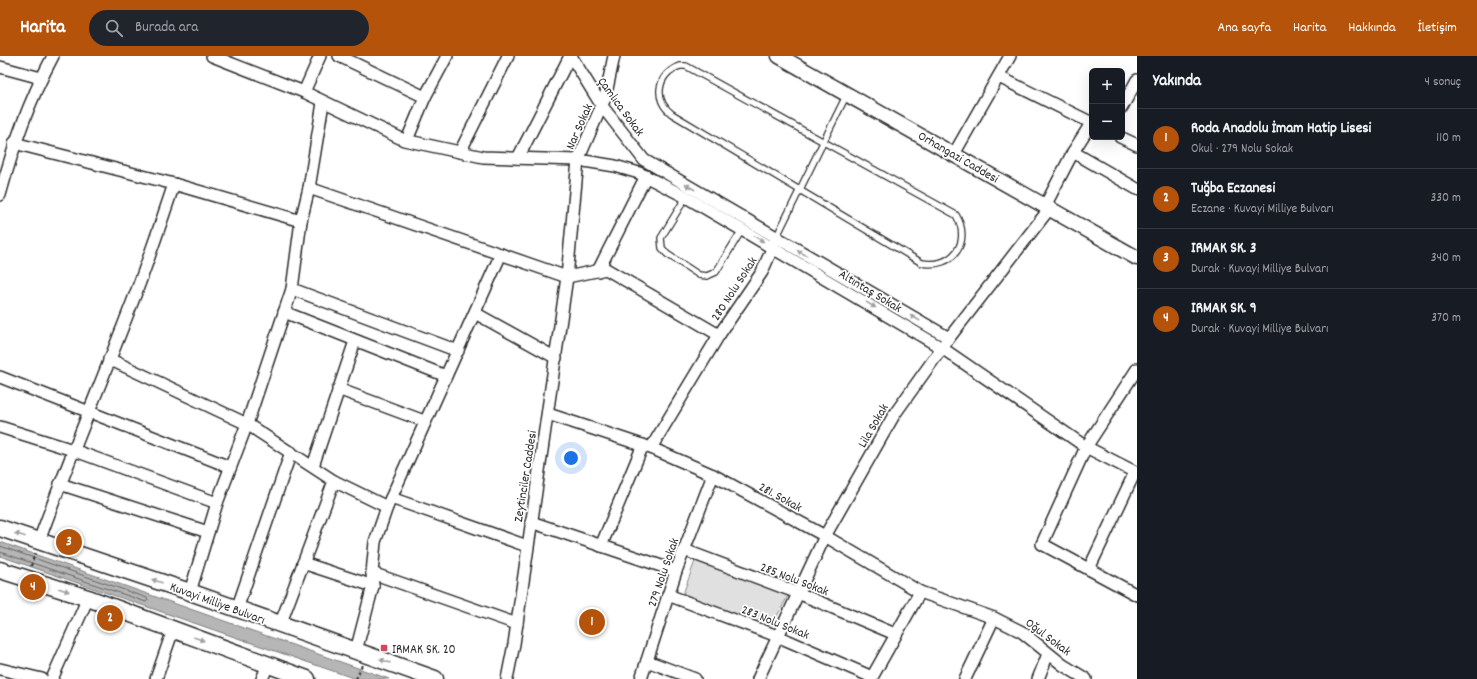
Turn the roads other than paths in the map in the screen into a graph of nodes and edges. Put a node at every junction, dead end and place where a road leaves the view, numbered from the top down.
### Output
1 (53, 56) edge
2 (212, 56) edge
3 (320, 56) edge
4 (339, 56) edge
5 (447, 56) edge
6 (508, 56) edge
7 (570, 56) edge
8 (614, 56) edge
9 (780, 56) edge
10 (1010, 56) edge
11 (0, 67) edge
12 (999, 77) junction
13 (41, 78) junction
14 (1137, 80) edge
15 (304, 92) junction
16 (848, 93) junction
17 (425, 97) junction
18 (323, 103) junction
19 (1124, 104) edge
20 (602, 106) junction
21 (1089, 121) edge
22 (1089, 127) edge
23 (1125, 139) edge
24 (407, 140) junction
25 (824, 141) junction
26 (14, 143) junction
27 (1137, 145) edge
28 (460, 152) junction
29 (1073, 152) junction
30 (954, 154) junction
31 (518, 158) junction
32 (578, 160) junction
33 (644, 160) junction
34 (642, 175) junction
35 (174, 184) junction
36 (308, 188) junction
37 (1137, 189) edge
38 (800, 191) junction
39 (0, 195) edge
40 (686, 196) junction
41 (1047, 207) junction
42 (302, 221) junction
43 (742, 230) junction
44 (775, 243) junction
45 (500, 254) junction
46 (1137, 258) edge
47 (598, 271) junction
48 (567, 277) junction
49 (292, 289) junction
50 (284, 312) junction
51 (475, 313) junction
52 (719, 335) junction
53 (949, 338) junction
54 (355, 341) junction
55 (942, 348) junction
56 (458, 351) junction
57 (556, 358) junction
58 (109, 359) junction
59 (1137, 369) edge
60 (446, 376) junction
61 (0, 377) edge
62 (338, 389) junction
63 (89, 413) junction
64 (548, 414) junction
65 (424, 421) junction
66 (247, 424) junction
67 (0, 427) edge
68 (647, 446) junction
69 (1086, 447) junction
70 (72, 450) junction
71 (291, 452) junction
72 (313, 466) junction
73 (230, 467) junction
74 (1136, 473) edge
75 (713, 475) junction
76 (334, 481) junction
77 (60, 484) junction
78 (389, 502) junction
79 (217, 503) junction
80 (531, 522) junction
81 (0, 528) edge
82 (208, 532) junction
83 (825, 536) junction
84 (37, 546) junction
85 (527, 546) junction
86 (601, 546) junction
87 (684, 550) junction
88 (304, 563) junction
89 (1089, 569) junction
90 (0, 570) edge
91 (676, 572) junction
92 (372, 574) junction
93 (373, 586) junction
94 (190, 592) junction
95 (920, 592) junction
96 (798, 593) junction
97 (1137, 594) edge
98 (668, 595) junction
99 (88, 598) junction
100 (237, 609) junction
101 (994, 618) junction
102 (517, 624) junction
103 (280, 625) junction
104 (173, 630) junction
105 (895, 634) junction
106 (777, 636) junction
107 (1048, 654) junction
108 (360, 656) junction
109 (647, 661) junction
110 (0, 669) edge
111 (265, 672) edge
112 (872, 678) edge
113 (42, 679) edge
114 (52, 679) edge
115 (156, 679) edge
116 (307, 679) edge
117 (435, 679) edge
118 (507, 679) edge
119 (641, 679) edge
120 (695, 679) edge
121 (758, 679) edge
122 (965, 679) edge
123 (1038, 679) edge
124 (1086, 679) edge

1 - 13 street
2 - 15 street, Altıntaş Sokak
3 - 15 street
4 - 17 street
5 - 17 street
6 - 28 street
7 - 20 street, Çamlıca Sokak
7 - 31 street
8 - 20 street, Nar Sokak
9 - 16 street, Orhangazi Caddesi
10 - 12 street
11 - 13 street
12 - 21 street
12 - 30 street
13 - 26 street
14 - 19 street
15 - 18 street, Altıntaş Sokak
16 - 25 lane, 280 Nolu Sokak
16 - 30 street, Orhangazi Caddesi
17 - 24 street
18 - 24 street, Altıntaş Sokak
18 - 36 street
20 - 32 street, Nar Sokak
20 - 33 street, Çamlıca Sokak
22 - 29 street, Lila Sokak
23 - 27 street
24 - 28 street, Altıntaş Sokak
25 - 38 lane, 280 Nolu Sokak
25 - 38 lane
25 - 38 lane
26 - 35 street
26 - 39 street
28 - 31 street, Altıntaş Sokak
29 - 37 street
29 - 41 street, Lila Sokak
30 - 41 street, Orhangazi Caddesi
31 - 32 street, Altıntaş Sokak
32 - 34 street, Altıntaş Sokak
32 - 48 street, Nar Sokak
33 - 34 street
44 -> 33 street, Altıntaş Sokak
34 - 40 street, Altıntaş Sokak
34 - 47 street
35 - 42 street
35 - 58 street
36 - 42 street
36 - 45 street
38 - 44 lane, 280 Nolu Sokak
40 - 43 street, Altıntaş Sokak
40 - 43 lane
41 - 46 street, Orhangazi Caddesi
41 - 53 street, Lila Sokak
42 - 49 street
43 -> 44 street, Altıntaş Sokak
44 - 52 street, 280 Nolu Sokak
53 -> 44 street, Altıntaş Sokak
44 -> 55 street, Altıntaş Sokak
45 - 48 street
45 - 51 street
47 - 48 street
47 - 52 street
48 - 57 street, Zeytinciler Caddesi
49 - 50 street
49 - 56 street
50 - 54 street
50 - 66 street
51 - 56 street
51 - 57 street
52 - 68 street, 280 Nolu Sokak
53 - 55 street, Lila Sokak
54 - 60 street
54 - 62 street
55 - 69 street, Altıntaş Sokak
55 - 83 street, Lila Sokak
56 - 60 street
57 - 64 street, Zeytinciler Caddesi
58 - 63 street
58 - 66 street
59 - 69 street
60 - 65 street
61 - 63 street
62 - 65 street
62 - 72 street
63 - 70 street
63 - 73 street
64 - 68 street, 281. Sokak
64 - 80 street, Zeytinciler Caddesi
65 - 78 street
66 - 71 street
66 - 73 street
67 - 70 street
68 - 75 street, 281. Sokak
68 - 86 street, 280 Nolu Sokak
69 - 74 street, Altıntaş Sokak
69 - 89 street
70 - 77 street
70 - 79 street
71 - 72 street
71 - 100 street
72 - 76 street
73 - 79 street
74 - 89 street
75 - 83 street, 281. Sokak
75 - 87 street, 279 Nolu Sokak
76 - 78 street
76 - 88 street
77 - 82 street
77 - 84 street
78 - 85 street
78 - 92 street
79 - 82 street
80 - 85 street, Zeytinciler Caddesi
80 - 86 street
84 -> 81 main road, Kuvayi Milliye Bulvarı
82 - 94 street
83 - 95 street, 281. Sokak
83 - 96 street, Lila Sokak
94 -> 84 main road, Kuvayi Milliye Bulvarı
85 - 102 street, Zeytinciler Caddesi
86 - 91 street
87 - 91 street, 279 Nolu Sokak
87 - 96 street, 285 Nolu Sokak
88 - 93 street
88 - 103 street
89 - 97 street
90 -> 99 main road
91 - 98 street, 279 Nolu Sokak
92 - 93 street
92 - 102 street
93 - 108 street
94 - 100 main road, Kuvayi Milliye Bulvarı
95 - 101 street, 281. Sokak
95 - 105 street
96 - 105 street, 285 Nolu Sokak
96 - 106 street, Lila Sokak
98 - 106 street, 283 Nolu Sokak
98 - 109 street, 279 Nolu Sokak
99 - 104 main road
99 - 114 street
100 - 103 main road, Kuvayi Milliye Bulvarı
101 - 107 street, Oğul Sokak
101 - 122 street
102 - 118 street, Zeytinciler Caddesi
103 - 108 main road, Kuvayi Milliye Bulvarı
104 -> 111 main road
104 - 115 street
105 - 112 street
106 - 112 street, 283 Nolu Sokak
106 - 121 street, Lila Sokak
107 - 123 street
107 - 124 street, Oğul Sokak
117 -> 108 main road, Kuvayi Milliye Bulvarı
109 - 119 street, 279 Nolu Sokak
109 - 120 street
110 - 113 street
111 - 116 main road

